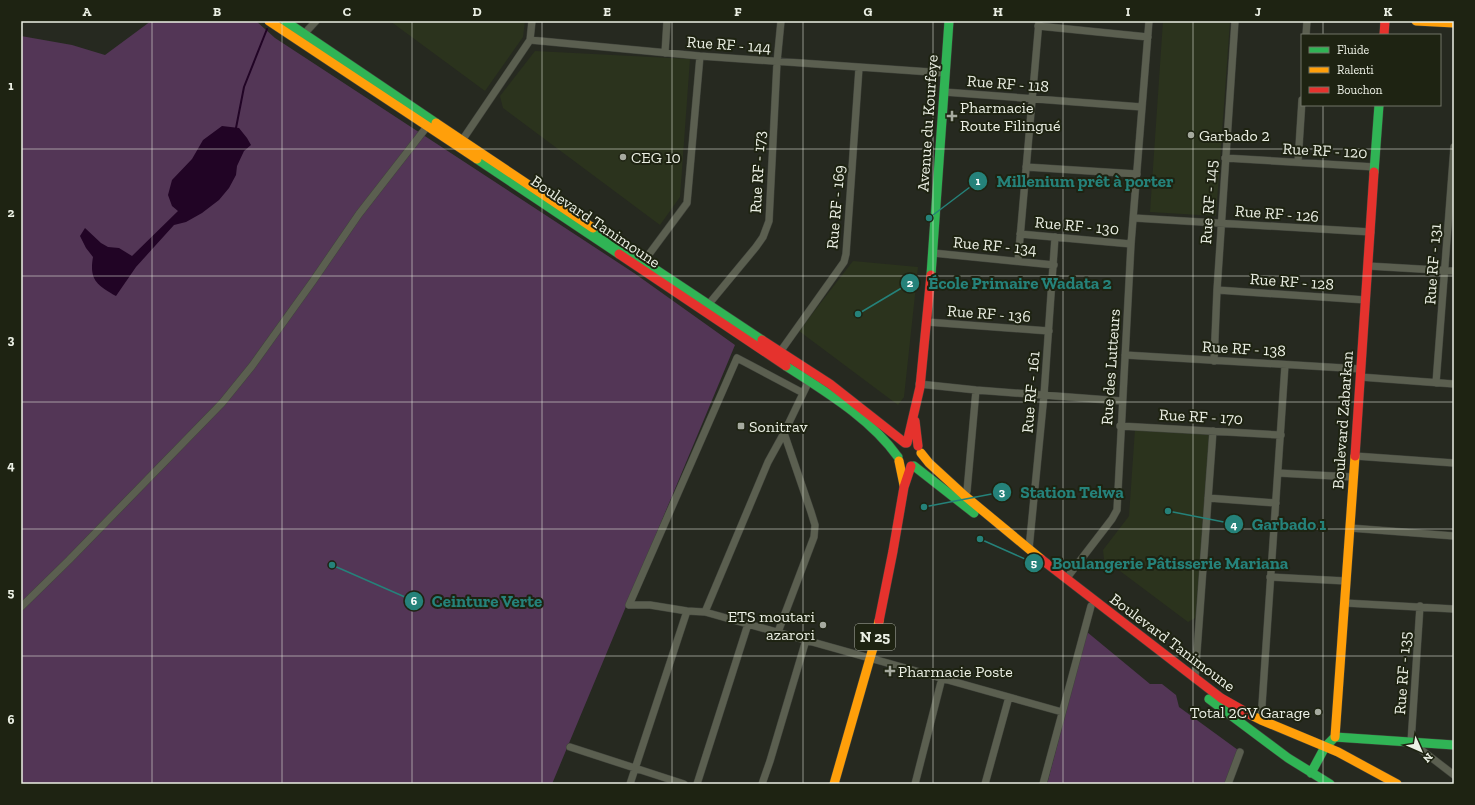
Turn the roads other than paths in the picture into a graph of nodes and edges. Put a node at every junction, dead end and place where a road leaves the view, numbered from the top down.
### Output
1 (269, 21) edge
2 (285, 21) edge
3 (316, 21) edge
4 (532, 21) edge
5 (667, 21) edge
6 (781, 21) edge
7 (949, 21) edge
8 (1149, 21) edge
9 (1235, 21) edge
10 (1307, 21) edge
11 (1385, 21) edge
12 (1416, 21) edge
13 (1038, 23) edge
14 (1454, 23) edge
15 (304, 34) junction
16 (1306, 34) edge
17 (1384, 34) edge
18 (1148, 37) junction
19 (530, 40) junction
20 (665, 53) junction
21 (700, 56) junction
22 (777, 62) junction
23 (859, 68) junction
24 (945, 73) junction
25 (944, 92) junction
26 (1032, 99) junction
27 (1302, 106) edge
28 (1379, 106) edge
29 (1142, 107) junction
30 (430, 123) junction
31 (459, 145) junction
32 (1454, 147) edge
33 (1225, 158) junction
34 (1298, 162) junction
35 (1026, 167) junction
36 (1375, 167) junction
37 (1137, 174) junction
38 (1134, 218) junction
39 (1221, 223) junction
40 (1371, 232) junction
41 (1020, 234) junction
42 (1055, 237) junction
43 (1132, 244) junction
44 (933, 254) junction
45 (644, 261) junction
46 (1018, 261) junction
47 (1054, 265) junction
48 (1368, 266) junction
49 (1445, 270) junction
50 (1454, 271) edge
51 (659, 276) junction
52 (1217, 290) junction
53 (1366, 300) junction
54 (708, 305) junction
55 (927, 322) junction
56 (1049, 331) junction
57 (780, 352) junction
58 (1125, 355) junction
59 (1214, 361) junction
60 (1285, 365) junction
61 (1361, 373) junction
62 (809, 381) junction
63 (1436, 382) junction
64 (919, 384) junction
65 (1454, 384) edge
66 (976, 390) junction
67 (803, 393) junction
68 (1044, 395) junction
69 (1122, 401) junction
70 (914, 419) junction
71 (1120, 426) junction
72 (1213, 431) junction
73 (784, 434) junction
74 (1281, 435) junction
75 (906, 443) junction
76 (920, 450) junction
77 (1355, 456) junction
78 (899, 459) junction
79 (1454, 463) edge
80 (912, 466) junction
81 (1278, 473) junction
82 (1353, 477) junction
83 (904, 487) junction
84 (941, 487) junction
85 (965, 496) junction
86 (1208, 498) junction
87 (1276, 503) junction
88 (1350, 528) junction
89 (1454, 536) edge
90 (1029, 549) junction
91 (1270, 577) junction
92 (1066, 579) junction
93 (1346, 581) junction
94 (1345, 603) junction
95 (1091, 606) junction
96 (1420, 606) junction
97 (21, 607) edge
98 (1454, 609) edge
99 (687, 611) junction
100 (705, 612) junction
101 (748, 624) junction
102 (778, 632) junction
103 (806, 640) junction
104 (870, 658) junction
105 (942, 678) junction
106 (1195, 679) junction
107 (1009, 697) junction
108 (1062, 712) junction
109 (1261, 720) junction
110 (1335, 737) junction
111 (1411, 742) junction
112 (1454, 745) edge
113 (570, 747) dead end
114 (1325, 747) junction
115 (1240, 752) dead end
116 (635, 768) junction
117 (1311, 773) junction
118 (1454, 775) edge
119 (630, 784) edge
120 (684, 784) edge
121 (697, 784) edge
122 (762, 784) edge
123 (834, 784) edge
124 (915, 784) edge
125 (984, 784) edge
126 (1043, 784) edge
127 (1228, 784) edge
128 (1330, 784) edge
129 (1397, 784) edge

1 - 30 main road, Boulevard Tanimoune
2 - 15 main road, Boulevard Tanimoune
3 - 15 street
4 - 19 street
5 - 20 street
6 - 22 street, Rue RF - 173
7 - 24 main road, Avenue du Kourfeye
8 - 18 street, Rue des Lutteurs
9 - 33 street, Rue RF - 145
10 - 16 street
11 - 17 main road
12 - 14 main road
13 - 18 street
13 - 26 street
15 - 30 main road, Boulevard Tanimoune
18 - 29 street, Rue des Lutteurs
19 - 20 street, Rue RF - 144
19 - 31 street
20 - 21 street, Rue RF - 144
21 - 22 street, Rue RF - 144
21 - 45 street
22 - 23 street, Rue RF - 144
22 - 54 street, Rue RF - 173
23 - 24 street, Rue RF - 144
23 - 57 street, Rue RF - 169
24 - 25 main road, Avenue du Kourfeye
25 - 26 street, Rue RF - 118
25 - 44 main road, Avenue du Kourfeye
26 - 29 street, Rue RF - 118
26 - 35 street
27 - 34 street
28 - 36 main road, Boulevard Zabarkan
29 - 37 street, Rue des Lutteurs
30 - 31 main road, Boulevard Tanimoune
30 - 97 street
31 - 45 main road, Boulevard Tanimoune
31 - 51 main road, Boulevard Tanimoune
32 - 49 street, Rue RF - 131
33 - 34 street, Rue RF - 120
33 - 39 street, Rue RF - 145
34 - 36 street, Rue RF - 120
35 - 37 street
35 - 41 street
36 - 40 main road, Boulevard Zabarkan
37 - 38 street, Rue des Lutteurs
38 - 39 street, Rue RF - 126
38 - 43 street, Rue des Lutteurs
39 - 40 street, Rue RF - 126
39 - 52 street, Rue RF - 145
40 - 48 main road, Boulevard Zabarkan
41 - 42 street, Rue RF - 130
41 - 46 street
42 - 43 street, Rue RF - 130
42 - 47 street, Rue RF - 161
43 - 58 street, Rue des Lutteurs
44 - 46 street, Rue RF - 134
44 - 55 main road, Avenue du Kourfeye
45 - 51 main road, Boulevard Tanimoune
46 - 47 street, Rue RF - 134
47 - 56 street, Rue RF - 161
48 - 49 street
48 - 53 main road, Boulevard Zabarkan
49 - 50 street
49 - 63 street, Rue RF - 131
51 - 54 main road, Boulevard Tanimoune
51 - 62 main road, Boulevard Tanimoune
52 - 53 street, Rue RF - 128
52 - 59 street, Rue RF - 145
53 - 61 main road, Boulevard Zabarkan
54 - 57 main road, Boulevard Tanimoune
55 - 56 street, Rue RF - 136
55 - 64 main road, Avenue du Kourfeye
56 - 68 street, Rue RF - 161
57 - 75 main road, Boulevard Tanimoune
58 - 59 street, Rue RF - 138
58 - 69 street, Rue des Lutteurs
59 - 60 street, Rue RF - 138
60 - 61 street, Rue RF - 138
60 - 74 street
61 - 63 street, Rue RF - 138
61 - 77 main road, Boulevard Zabarkan
62 - 67 street
62 - 78 main road, Boulevard Tanimoune
63 - 65 street, Rue RF - 138
64 - 66 street
64 - 70 main road, Avenue du Kourfeye
66 - 68 street
66 - 85 street
67 - 73 street
67 - 99 street
68 - 69 street
68 - 90 street, Rue RF - 161
69 - 71 street, Rue des Lutteurs
70 - 75 main road, Avenue du Kourfeye
70 - 76 main road, Avenue du Kourfeye
71 - 72 street, Rue RF - 170
71 - 92 street, Rue des Lutteurs
72 - 74 street, Rue RF - 170
72 - 86 street
73 - 100 street
73 - 102 street
74 - 81 street
75 - 76 main road
75 - 78 main road
76 - 80 main road
76 - 85 main road, Boulevard Tanimoune
77 - 79 street
77 - 82 main road, Boulevard Zabarkan
78 - 80 main road
78 - 83 main road
80 - 83 main road
80 - 84 main road, Boulevard Tanimoune
81 - 82 street
81 - 87 street
82 - 88 main road, Boulevard Zabarkan
83 - 84 main road
83 - 104 main road, N 25
84 - 95 main road, Boulevard Tanimoune
85 - 90 main road, Boulevard Tanimoune
86 - 87 street
86 - 106 street
87 - 91 street
88 - 89 street
88 - 93 main road, Boulevard Zabarkan
90 - 92 main road, Boulevard Tanimoune
91 - 93 street
91 - 109 street
92 - 106 main road, Boulevard Tanimoune
93 - 94 main road, Boulevard Zabarkan
94 - 96 street
94 - 110 main road, Boulevard Zabarkan
95 - 108 street
95 - 117 main road, Boulevard Tanimoune
96 - 98 street
96 - 111 street, Rue RF - 135
99 - 100 street
99 - 116 street
100 - 101 street
101 - 102 street
101 - 121 street
102 - 103 street
103 - 104 street
103 - 122 street
104 - 105 street
104 - 123 main road, N 25
105 - 107 street
105 - 124 street
106 - 109 main road, Boulevard Tanimoune
107 - 108 street
107 - 125 street
108 - 126 street
109 - 114 main road, Boulevard Tanimoune
110 - 111 main road
110 - 114 main road
111 - 112 main road
111 - 118 street
113 - 116 street
114 - 117 main road
114 - 129 main road, Boulevard Tanimoune
115 - 127 street
116 - 119 street
116 - 120 street
117 - 128 main road, Boulevard Tanimoune

